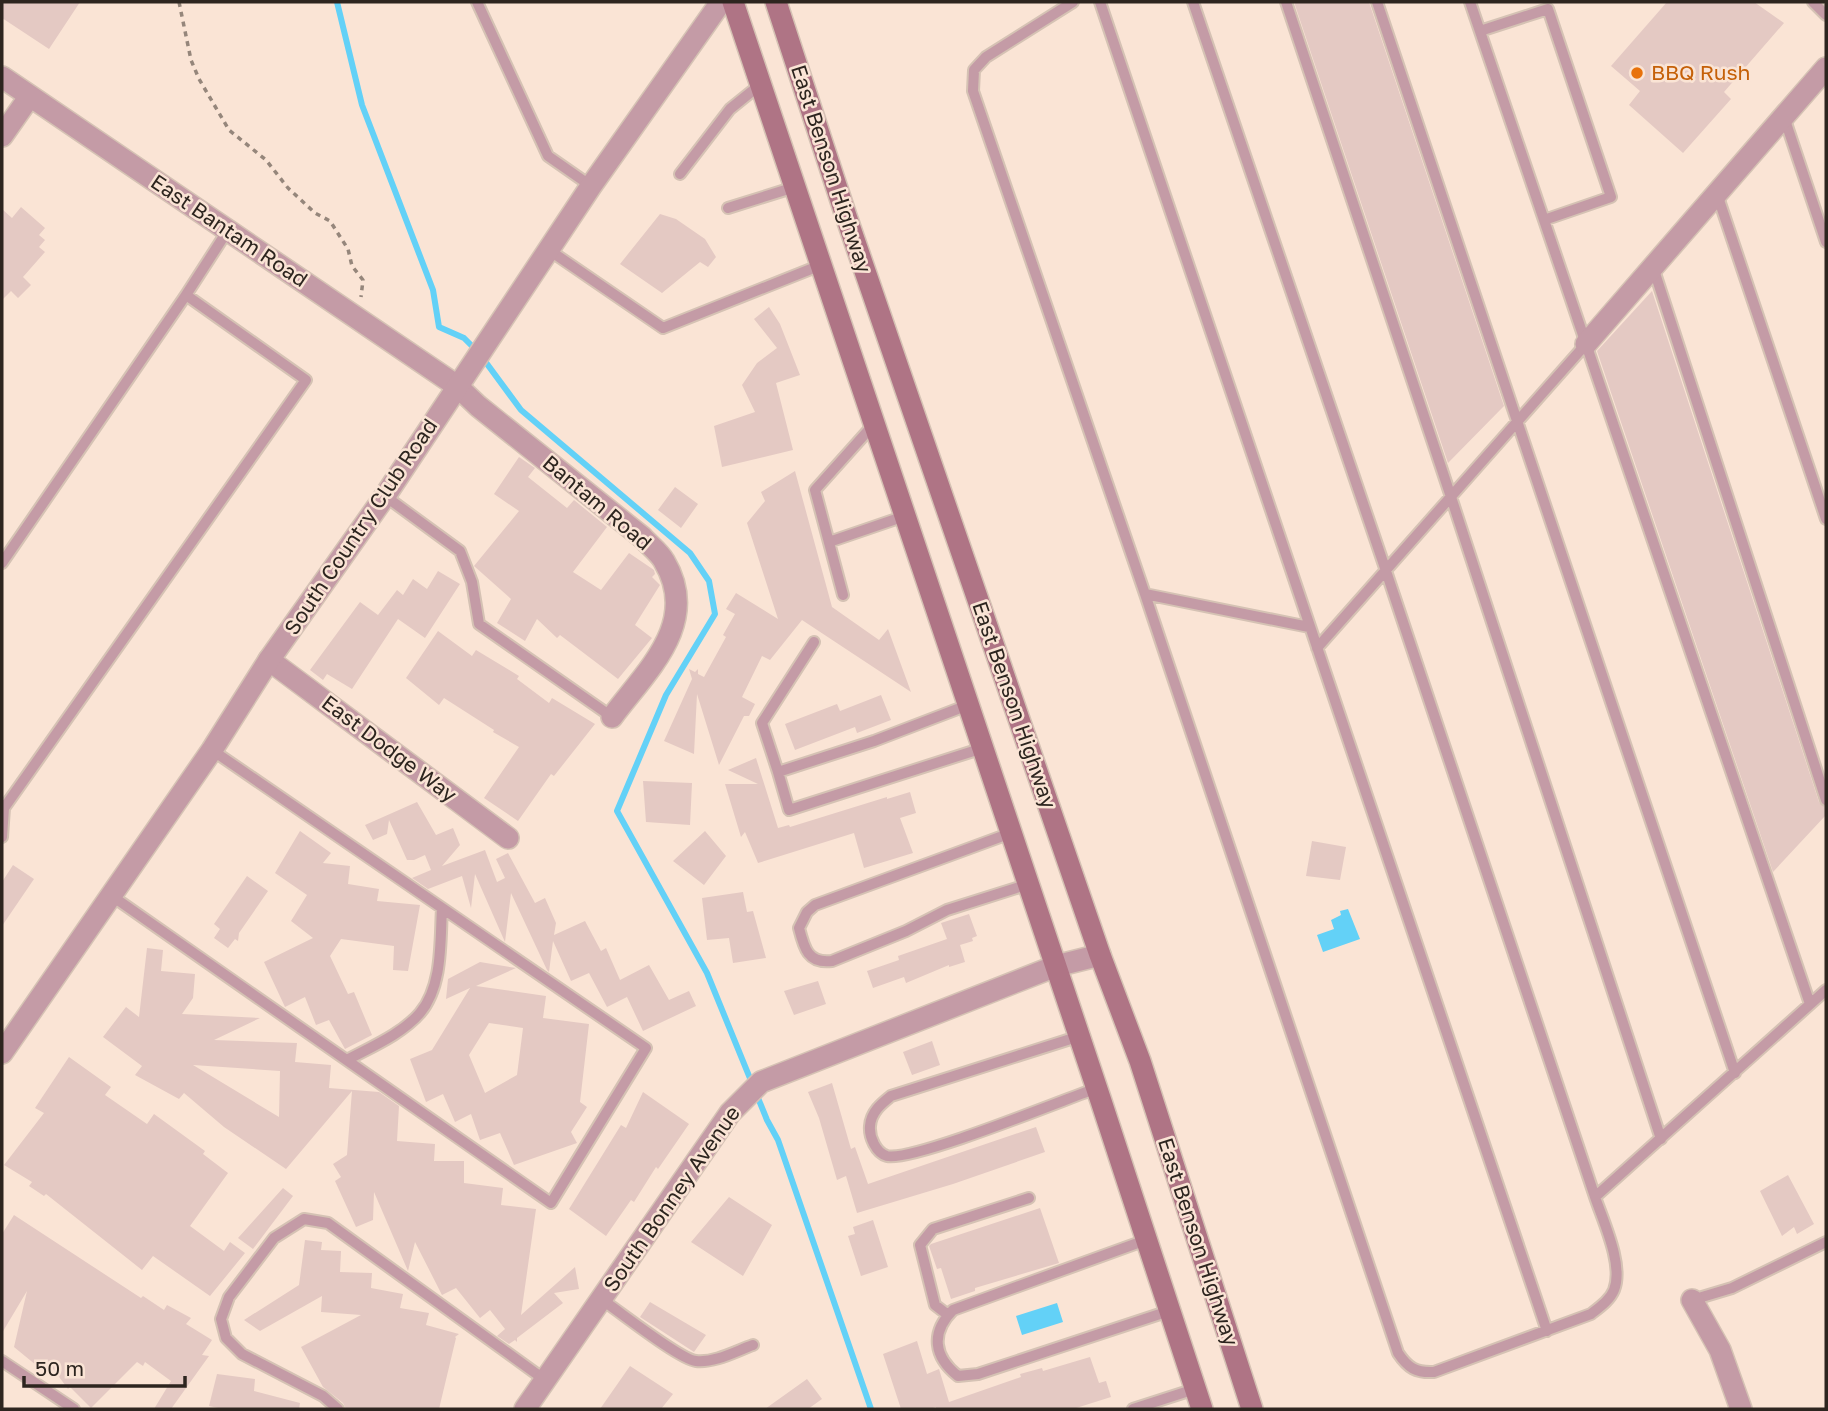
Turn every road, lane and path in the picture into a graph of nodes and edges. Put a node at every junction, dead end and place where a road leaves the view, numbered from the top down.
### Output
1 (179, 2) edge
2 (477, 2) edge
3 (721, 2) edge
4 (733, 2) edge
5 (776, 2) edge
6 (1073, 2) edge
7 (1100, 2) edge
8 (1193, 2) edge
9 (1286, 2) edge
10 (1377, 2) edge
11 (1471, 2) edge
12 (1813, 2) edge
13 (1826, 15) edge
14 (1480, 31) junction
15 (1826, 68) edge
16 (2, 77) edge
17 (761, 84) junction
18 (30, 96) junction
19 (1784, 117) junction
20 (2, 136) edge
21 (680, 174) dead end
22 (591, 186) junction
23 (795, 187) junction
24 (1717, 194) junction
25 (728, 208) dead end
26 (1544, 220) junction
27 (228, 230) junction
28 (1826, 242) edge
29 (550, 250) junction
30 (821, 265) junction
31 (1653, 267) junction
32 (186, 295) junction
33 (353, 315) junction
34 (1586, 344) junction
35 (457, 386) junction
36 (1518, 423) junction
37 (874, 424) junction
38 (385, 496) junction
39 (1451, 497) junction
40 (905, 516) junction
41 (1826, 519) edge
42 (829, 542) junction
43 (2, 563) edge
44 (1386, 571) junction
45 (1145, 594) junction
46 (843, 595) dead end
47 (1309, 626) junction
48 (814, 642) dead end
49 (1317, 648) junction
50 (269, 660) junction
51 (968, 705) junction
52 (612, 717) joint
53 (983, 748) junction
54 (212, 750) junction
55 (778, 772) junction
56 (1826, 800) edge
57 (3, 806) edge
58 (1011, 833) junction
59 (2, 836) edge
60 (508, 838) dead end
61 (1028, 884) junction
62 (112, 896) junction
63 (442, 908) junction
64 (1100, 955) junction
65 (1056, 966) junction
66 (1826, 990) edge
67 (1810, 1004) junction
68 (1080, 1037) junction
69 (2, 1054) edge
70 (347, 1060) junction
71 (1735, 1073) junction
72 (1097, 1088) junction
73 (1661, 1139) junction
74 (1029, 1198) dead end
75 (1595, 1198) junction
76 (1146, 1240) junction
77 (1826, 1242) edge
78 (601, 1298) junction
79 (1692, 1300) joint
80 (1169, 1311) junction
81 (948, 1315) junction
82 (1547, 1331) junction
83 (753, 1345) dead end
84 (2, 1361) edge
85 (545, 1380) junction
86 (1195, 1389) junction
87 (536, 1405) edge
88 (74, 1409) edge
89 (338, 1409) edge
90 (1132, 1409) edge
91 (1202, 1409) edge
92 (1252, 1409) edge
93 (1741, 1409) edge

1 - 33 path
2 - 22 lane
3 - 22 street, South Country Club Road
4 - 17 main road, East Benson Highway
5 - 64 main road, East Benson Highway
6 - 45 lane
7 - 47 lane
8 - 44 lane
9 - 39 lane
10 - 36 lane
11 - 14 lane
12 - 13 lane
14 - 26 lane
14 - 26 lane
15 - 19 street
16 - 18 street, East Bantam Road
17 - 21 lane
17 - 23 main road, East Benson Highway
18 - 20 street
18 - 27 street, East Bantam Road
19 - 24 street
19 - 28 lane
22 - 29 street, South Country Club Road
23 - 25 lane
23 - 30 main road, East Benson Highway
24 - 31 street
24 - 41 lane
26 - 34 lane
27 - 32 lane
27 - 33 street, East Bantam Road
29 - 30 lane
29 - 35 street, South Country Club Road
30 - 37 main road, East Benson Highway
31 - 34 street
31 - 56 lane
32 - 43 lane
32 - 57 lane
33 - 35 street, East Bantam Road
34 - 36 lane
34 - 67 lane
35 - 38 street, South Country Club Road
35 - 52 street, Bantam Road
36 - 39 lane
36 - 71 lane
37 - 40 main road, East Benson Highway
37 - 42 lane
38 - 50 street, South Country Club Road
38 - 52 lane
39 - 44 lane
39 - 73 lane
40 - 42 lane
40 - 51 main road, East Benson Highway
42 - 46 lane
44 - 49 lane
44 - 75 lane
45 - 47 lane
45 - 82 lane
47 - 49 lane
48 - 55 lane
49 - 82 lane
50 - 54 street, South Country Club Road
50 - 60 street, East Dodge Way
51 - 53 main road, East Benson Highway
51 - 55 lane
53 - 55 lane
53 - 58 main road, East Benson Highway
54 - 62 street, South Country Club Road
54 - 63 lane
57 - 59 lane
58 - 61 main road, East Benson Highway
58 - 61 lane
61 - 65 main road, East Benson Highway
62 - 69 street, South Country Club Road
62 - 70 lane
63 - 70 lane
63 - 70 lane
64 - 65 street, South Bonney Avenue
64 - 92 main road, East Benson Highway
65 - 68 main road, East Benson Highway
65 - 78 street, South Bonney Avenue
66 - 67 lane
67 - 71 lane
68 - 72 main road, East Benson Highway
68 - 72 lane
71 - 73 lane
72 - 76 main road, East Benson Highway
73 - 75 lane
74 - 81 lane
75 - 82 lane
76 - 80 main road, East Benson Highway
76 - 81 lane
77 - 79 lane
78 - 83 lane
78 - 85 street, South Bonney Avenue
79 - 93 street
80 - 81 lane
80 - 86 main road, East Benson Highway
84 - 88 lane
85 - 87 street, South Bonney Avenue
85 - 89 lane
86 - 90 lane
86 - 91 main road, East Benson Highway

